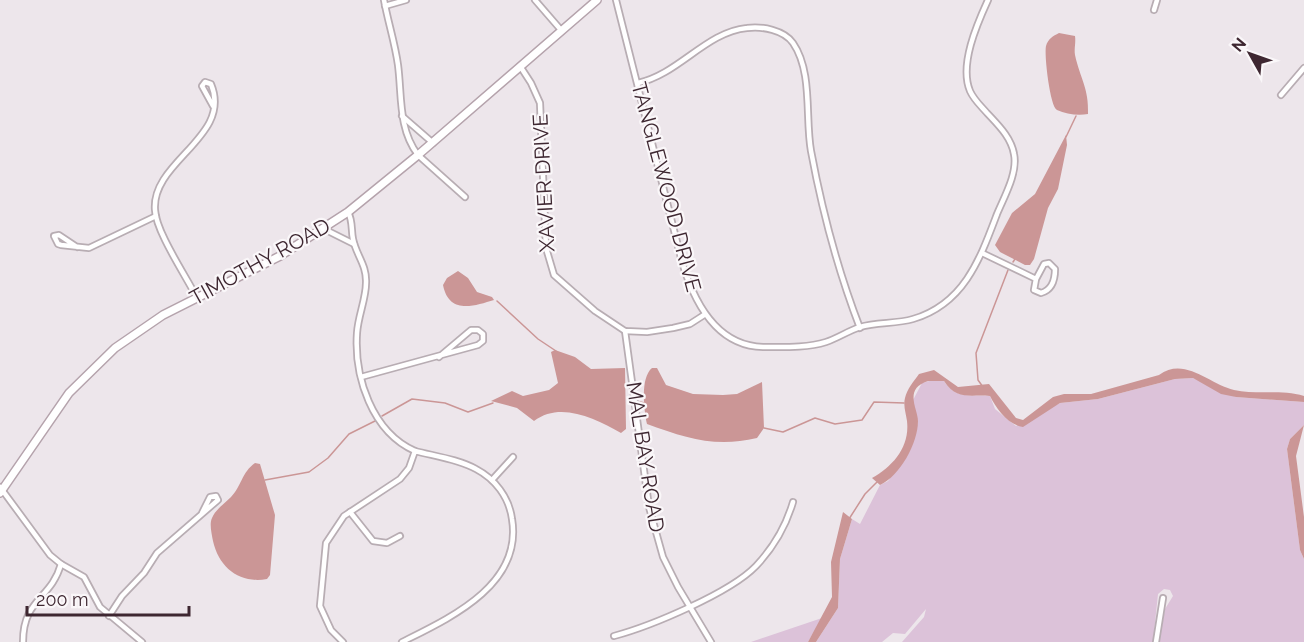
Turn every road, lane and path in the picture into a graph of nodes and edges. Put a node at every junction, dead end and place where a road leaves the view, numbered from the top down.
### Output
1 (384, 0) edge
2 (406, 0) edge
3 (535, 0) edge
4 (597, 0) edge
5 (616, 0) edge
6 (988, 0) edge
7 (1157, 0) edge
8 (385, 6) junction
9 (1154, 10) dead end
10 (561, 30) junction
11 (520, 66) junction
12 (1304, 68) edge
13 (638, 83) junction
14 (1281, 95) dead end
15 (213, 106) junction
16 (402, 116) junction
17 (433, 143) junction
18 (418, 155) junction
19 (465, 197) dead end
20 (348, 212) junction
21 (156, 216) junction
22 (324, 229) junction
23 (354, 244) junction
24 (77, 247) junction
25 (982, 253) junction
26 (1036, 279) junction
27 (197, 298) junction
28 (705, 315) junction
29 (860, 327) junction
30 (625, 331) junction
31 (439, 357) junction
32 (361, 376) junction
33 (415, 451) junction
34 (513, 458) dead end
35 (492, 480) junction
36 (1, 490) edge
37 (793, 502) dead end
38 (350, 512) junction
39 (201, 513) dead end
40 (400, 536) dead end
41 (61, 564) junction
42 (1163, 598) dead end
43 (689, 606) junction
44 (109, 616) junction
45 (614, 636) dead end
46 (23, 642) edge
47 (142, 642) edge
48 (343, 642) edge
49 (402, 642) edge
50 (711, 642) edge
51 (1156, 642) edge

1 - 8 street
2 - 8 street
3 - 10 street
4 - 10 main road, TIMOTHY ROAD
5 - 13 street, TANGLEWOOD DRIVE
6 - 25 street, TANGLEWOOD DRIVE
7 - 9 street
8 - 16 street
10 - 11 main road, TIMOTHY ROAD
11 - 17 main road, TIMOTHY ROAD
11 - 30 street, XAVIER DRIVE
12 - 14 street
13 - 28 street, TANGLEWOOD DRIVE
13 - 29 street
15 - 15 street
15 - 21 street
16 - 17 street
16 - 18 street
17 - 18 main road, TIMOTHY ROAD
18 - 19 street
18 - 20 main road, TIMOTHY ROAD
20 - 22 main road, TIMOTHY ROAD
20 - 23 street
21 - 24 street
21 - 27 street
22 - 23 street
22 - 27 main road, TIMOTHY ROAD
23 - 32 street
24 - 24 street
25 - 26 street
25 - 29 street, TANGLEWOOD DRIVE
26 - 26 street
27 - 36 main road, TIMOTHY ROAD
28 - 29 street, TANGLEWOOD DRIVE
28 - 30 street
30 - 43 street, MAL BAY ROAD
31 - 31 street
31 - 32 street
32 - 33 street
33 - 35 street
33 - 38 street
34 - 35 street
35 - 49 street
36 - 41 street
37 - 43 street
38 - 40 street
38 - 48 street
39 - 44 street
41 - 44 street
41 - 46 street
42 - 51 street
43 - 45 street
43 - 50 street, MAL BAY ROAD
44 - 47 street

